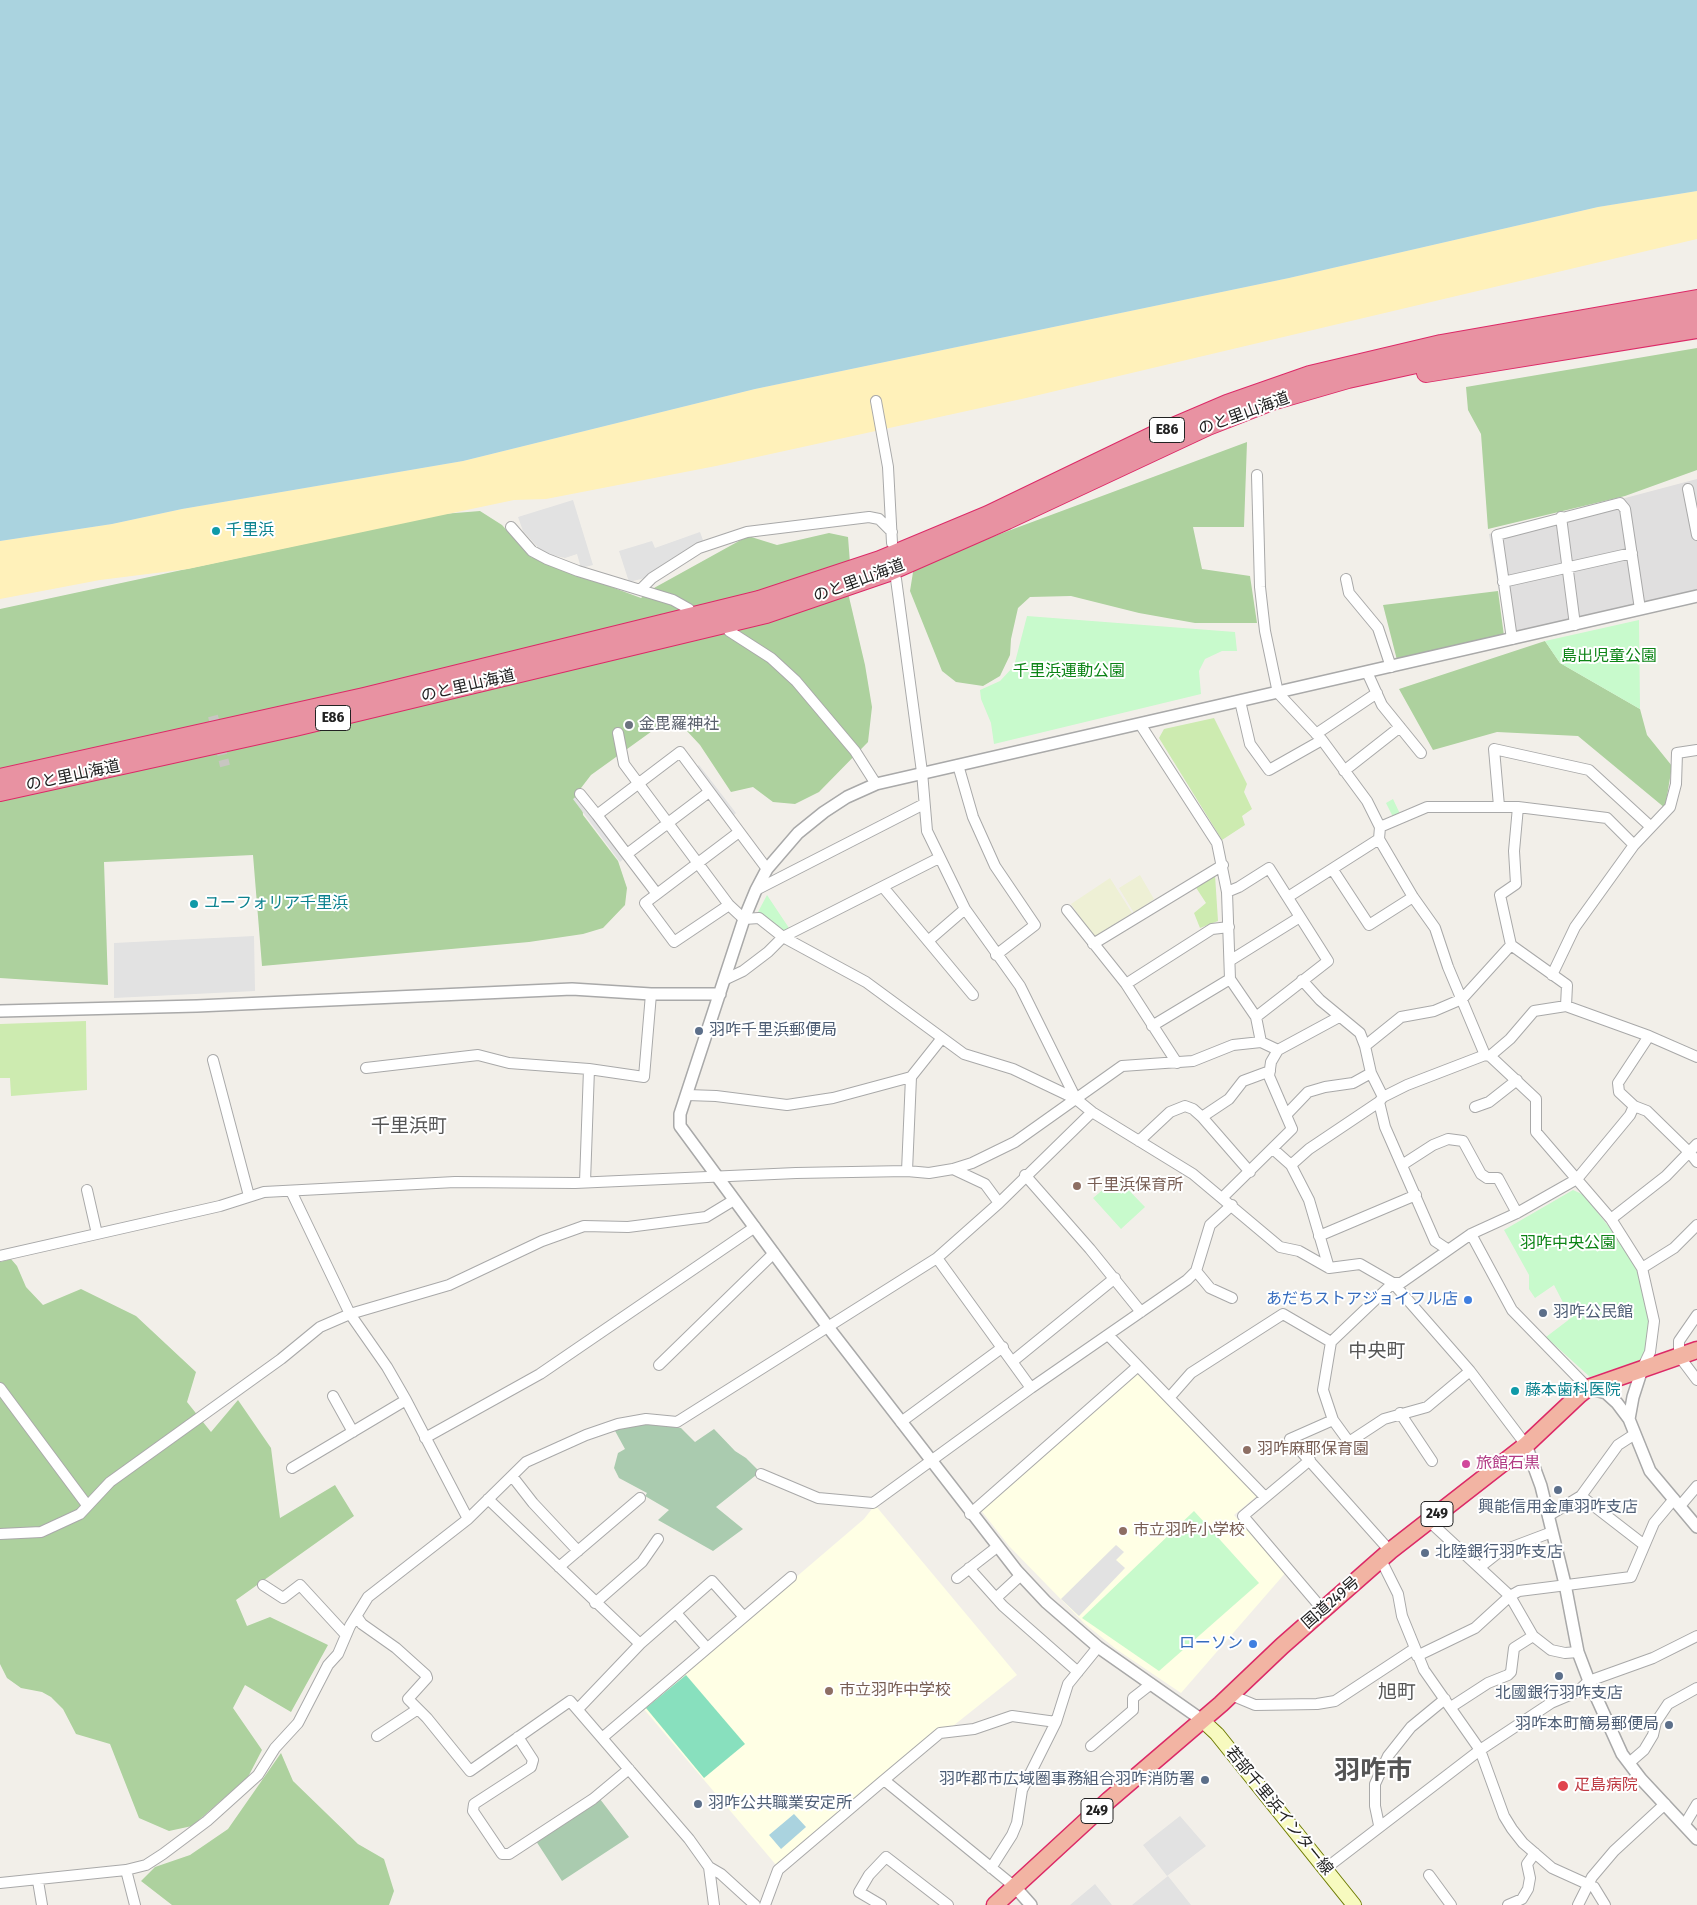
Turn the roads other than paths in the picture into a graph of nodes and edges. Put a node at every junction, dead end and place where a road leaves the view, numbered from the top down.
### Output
1 (1697, 299) edge
2 (1697, 314) edge
3 (1697, 329) edge
4 (1312, 390) junction
5 (876, 401) dead end
6 (1257, 475) dead end
7 (1688, 489) dead end
8 (1561, 517) junction
9 (511, 527) dead end
10 (892, 532) junction
11 (1697, 535) edge
12 (892, 543) dead end
13 (1632, 553) junction
14 (1568, 568) junction
15 (896, 579) dead end
16 (1346, 579) dead end
17 (1504, 582) junction
18 (640, 590) junction
19 (1697, 596) edge
20 (689, 609) dead end
21 (1640, 609) junction
22 (1575, 625) junction
23 (729, 631) dead end
24 (1512, 639) junction
25 (1391, 667) junction
26 (1367, 672) junction
27 (1278, 693) junction
28 (1377, 694) junction
29 (1240, 701) junction
30 (1140, 724) junction
31 (1400, 727) junction
32 (618, 734) dead end
33 (1319, 737) junction
34 (1697, 750) edge
35 (1421, 753) dead end
36 (101, 757) junction
37 (958, 765) junction
38 (0, 770) edge
39 (1344, 770) junction
40 (922, 772) junction
41 (0, 778) edge
42 (58, 780) junction
43 (640, 784) junction
44 (876, 784) junction
45 (0, 792) edge
46 (709, 792) junction
47 (580, 794) dead end
48 (0, 798) edge
49 (924, 804) junction
50 (1499, 806) junction
51 (1518, 807) junction
52 (597, 815) junction
53 (668, 824) junction
54 (1380, 827) junction
55 (1651, 827) junction
56 (739, 832) junction
57 (1378, 839) junction
58 (1634, 845) junction
59 (627, 854) junction
60 (939, 858) junction
61 (698, 863) junction
62 (1224, 865) junction
63 (767, 869) junction
64 (1334, 870) junction
65 (883, 887) junction
66 (756, 890) junction
67 (1227, 892) junction
68 (657, 894) junction
69 (1288, 897) junction
70 (1413, 898) junction
71 (729, 905) junction
72 (965, 909) junction
73 (1067, 910) dead end
74 (1300, 917) junction
75 (744, 919) junction
76 (1229, 928) junction
77 (783, 936) junction
78 (928, 942) junction
79 (1093, 944) junction
80 (1511, 945) junction
81 (996, 954) junction
82 (1231, 960) junction
83 (1552, 975) junction
84 (726, 979) junction
85 (1230, 979) junction
86 (1302, 980) junction
87 (1126, 984) junction
88 (651, 994) junction
89 (720, 994) junction
90 (973, 995) dead end
91 (1462, 999) junction
92 (1566, 1006) junction
93 (0, 1012) edge
94 (1256, 1017) junction
95 (1339, 1017) junction
96 (1152, 1026) junction
97 (1649, 1036) junction
98 (942, 1038) junction
99 (1260, 1042) junction
100 (1366, 1046) junction
101 (1278, 1050) junction
102 (1487, 1056) junction
103 (1697, 1057) edge
104 (212, 1060) dead end
105 (1177, 1063) junction
106 (366, 1068) dead end
107 (589, 1070) junction
108 (1270, 1071) junction
109 (1371, 1073) junction
110 (910, 1077) junction
111 (1517, 1080) junction
112 (687, 1095) junction
113 (1076, 1099) junction
114 (1381, 1100) junction
115 (1634, 1106) junction
116 (1475, 1107) dead end
117 (1092, 1112) junction
118 (1286, 1114) junction
119 (1202, 1117) junction
120 (1139, 1141) junction
121 (1694, 1148) edge
122 (1274, 1149) junction
123 (1697, 1162) edge
124 (1292, 1165) junction
125 (1402, 1165) junction
126 (952, 1169) junction
127 (907, 1171) junction
128 (1250, 1172) junction
129 (1025, 1175) junction
130 (718, 1178) junction
131 (1576, 1179) junction
132 (584, 1182) junction
133 (87, 1190) dead end
134 (291, 1191) junction
135 (1416, 1195) junction
136 (249, 1196) junction
137 (1222, 1198) junction
138 (734, 1200) junction
139 (998, 1203) junction
140 (1232, 1205) junction
141 (1517, 1213) junction
142 (1610, 1219) junction
143 (1697, 1225) edge
144 (755, 1227) junction
145 (97, 1234) junction
146 (1471, 1234) junction
147 (1319, 1236) junction
148 (1447, 1249) junction
149 (1, 1253) edge
150 (774, 1253) junction
151 (937, 1258) junction
152 (1329, 1268) junction
153 (1642, 1268) junction
154 (1196, 1271) junction
155 (1115, 1278) junction
156 (1393, 1284) junction
157 (1232, 1298) dead end
158 (1141, 1312) junction
159 (350, 1314) junction
160 (1697, 1315) edge
161 (828, 1327) junction
162 (1109, 1336) junction
163 (1331, 1342) junction
164 (1003, 1348) junction
165 (1697, 1350) edge
166 (1679, 1356) junction
167 (1013, 1361) junction
168 (660, 1365) dead end
169 (1137, 1367) junction
170 (1642, 1369) junction
171 (1470, 1371) junction
172 (1697, 1380) edge
173 (0, 1388) edge
174 (1031, 1388) junction
175 (1588, 1388) junction
176 (333, 1396) dead end
177 (1169, 1398) junction
178 (406, 1400) junction
179 (1400, 1413) junction
180 (1629, 1419) junction
181 (1333, 1420) junction
182 (901, 1422) junction
183 (353, 1432) junction
184 (1635, 1434) junction
185 (425, 1438) junction
186 (1526, 1445) junction
187 (930, 1460) junction
188 (1310, 1460) junction
189 (1432, 1461) dead end
190 (292, 1468) dead end
191 (761, 1474) dead end
192 (512, 1476) junction
193 (1697, 1486) edge
194 (1581, 1496) junction
195 (1265, 1497) junction
196 (640, 1498) dead end
197 (488, 1499) junction
198 (1677, 1503) junction
199 (87, 1505) junction
200 (970, 1514) junction
201 (1548, 1516) junction
202 (468, 1519) junction
203 (1429, 1521) junction
204 (1697, 1528) edge
205 (1552, 1532) junction
206 (0, 1534) edge
207 (658, 1539) dead end
208 (1644, 1544) junction
209 (997, 1547) junction
210 (578, 1551) junction
211 (1385, 1556) junction
212 (559, 1567) junction
213 (1480, 1567) junction
214 (969, 1568) junction
215 (1021, 1576) junction
216 (791, 1577) dead end
217 (957, 1578) dead end
218 (1565, 1584) junction
219 (262, 1585) dead end
220 (1510, 1596) junction
221 (996, 1598) junction
222 (595, 1603) junction
223 (1323, 1610) junction
224 (676, 1613) junction
225 (357, 1617) junction
226 (744, 1617) junction
227 (346, 1635) junction
228 (1533, 1636) junction
229 (1697, 1636) edge
230 (640, 1644) junction
231 (1098, 1647) junction
232 (707, 1648) junction
233 (1416, 1652) junction
234 (1578, 1652) junction
235 (1078, 1672) junction
236 (1589, 1681) junction
237 (1151, 1684) junction
238 (1697, 1688) edge
239 (1231, 1695) junction
240 (1448, 1703) junction
241 (418, 1709) junction
242 (578, 1709) junction
243 (1202, 1720) junction
244 (1056, 1722) junction
245 (377, 1736) dead end
246 (518, 1737) junction
247 (602, 1738) junction
248 (1091, 1746) dead end
249 (1480, 1750) junction
250 (1629, 1763) junction
251 (629, 1769) junction
252 (884, 1780) junction
253 (1665, 1804) junction
254 (1697, 1804) edge
255 (1685, 1824) junction
256 (1379, 1825) junction
257 (1697, 1839) edge
258 (1535, 1853) junction
259 (709, 1867) junction
260 (991, 1868) junction
261 (1325, 1869) junction
262 (126, 1870) junction
263 (1429, 1875) dead end
264 (38, 1881) junction
265 (0, 1884) edge
266 (1587, 1884) junction
267 (1015, 1887) junction
268 (42, 1905) edge
269 (135, 1905) edge
270 (714, 1905) edge
271 (755, 1905) edge
272 (765, 1905) edge
273 (881, 1905) edge
274 (948, 1905) edge
275 (995, 1905) edge
276 (1031, 1905) edge
277 (1354, 1905) edge
278 (1452, 1905) edge
279 (1508, 1905) edge
280 (1578, 1905) edge
281 (1605, 1905) edge

1 - 36 highway, のと里山海道 / E86
2 - 4 highway, のと里山海道 / E86
3 - 4 highway
4 - 42 highway, のと里山海道 / E86
5 - 10 street
6 - 27 street
7 - 11 street
8 - 13 street
8 - 14 street
8 - 17 street
9 - 18 street
10 - 12 street
10 - 18 street
13 - 14 street
13 - 21 street
14 - 17 street
14 - 22 street
15 - 40 street
16 - 25 street
17 - 24 street
18 - 20 street
19 - 21 street
21 - 22 street
22 - 24 street
23 - 44 street
24 - 25 street
25 - 26 street
26 - 27 street
26 - 28 street
27 - 29 street
27 - 33 street
28 - 31 street
28 - 33 street
29 - 30 street
29 - 33 street
30 - 37 street
30 - 62 street
31 - 35 street
31 - 39 street
32 - 43 street
33 - 39 street
34 - 55 street
36 - 38 highway
36 - 41 highway, のと里山海道 / E86
37 - 40 street
37 - 81 street
39 - 54 street
40 - 44 street
40 - 49 street
42 - 45 highway, のと里山海道 / E86
42 - 48 highway
43 - 46 street
43 - 52 street
43 - 53 street
44 - 63 street
46 - 53 street
46 - 56 street
47 - 52 street
49 - 60 street
49 - 66 street
50 - 51 street
50 - 54 street
50 - 55 street
51 - 58 street
51 - 80 street
52 - 59 street
53 - 59 street
53 - 61 street
54 - 57 street
55 - 58 street
56 - 61 street
56 - 63 street
57 - 64 street
57 - 70 street
58 - 83 street
59 - 68 street
60 - 65 street
60 - 72 street
61 - 68 street
61 - 71 street
62 - 67 street
62 - 79 street
63 - 66 street
64 - 69 street
64 - 70 street
65 - 77 street
65 - 78 street
66 - 75 street
67 - 69 street
67 - 76 street
68 - 71 street
69 - 74 street
70 - 91 street
71 - 75 street
72 - 78 street
72 - 81 street
73 - 79 street
74 - 82 street
74 - 86 street
75 - 77 street
75 - 84 street
76 - 82 street
76 - 87 street
77 - 84 street
77 - 98 street
78 - 90 street
79 - 87 street
80 - 83 street
80 - 91 street
81 - 113 street
82 - 85 street
83 - 92 street
84 - 89 street
85 - 94 street
85 - 96 street
86 - 94 street
86 - 95 street
87 - 96 street
88 - 89 street
88 - 93 street
88 - 107 street
89 - 112 street
91 - 100 street
91 - 102 street
92 - 97 street
92 - 102 street
94 - 99 street
95 - 100 street
95 - 101 street
96 - 105 street
97 - 103 street
97 - 115 street
98 - 110 street
98 - 113 street
99 - 101 street
99 - 105 street
100 - 109 street
101 - 108 street
102 - 111 street
102 - 114 street
104 - 136 street
105 - 113 street
106 - 107 street
107 - 132 street
108 - 118 street
108 - 119 street
109 - 114 street
109 - 118 street
110 - 112 street
110 - 127 street
111 - 116 street
111 - 131 street
112 - 130 street
113 - 117 street
113 - 126 street
114 - 124 street
114 - 125 street
115 - 121 street
115 - 131 street
117 - 120 street
117 - 129 street
118 - 122 street
119 - 120 street
119 - 128 street
120 - 137 street
121 - 123 street
121 - 142 street
122 - 124 street
122 - 128 street
124 - 147 street
125 - 135 street
125 - 141 street
126 - 127 street
126 - 139 street
127 - 130 street
128 - 137 street
129 - 139 street
129 - 155 street
130 - 132 street
130 - 138 street
131 - 141 street
131 - 142 street
132 - 134 street
133 - 145 street
134 - 136 street
134 - 159 street
135 - 147 street
135 - 148 street
136 - 145 street
137 - 140 street
138 - 144 street
138 - 159 street
139 - 151 street
140 - 152 street
140 - 154 street
141 - 146 street
142 - 153 street
143 - 153 street
144 - 150 street
144 - 185 street
145 - 149 street
146 - 148 street
146 - 175 street
147 - 152 street
148 - 156 street
150 - 161 street
150 - 168 street
151 - 161 street
151 - 164 street
152 - 156 street
153 - 170 street
154 - 157 street
154 - 158 street
155 - 158 street
155 - 167 street
156 - 163 street
156 - 171 street
158 - 162 street
159 - 178 street
159 - 199 street
160 - 166 street
161 - 182 street
161 - 192 street
162 - 169 street
162 - 174 street
163 - 177 street
163 - 181 street
164 - 167 street
164 - 182 street
165 - 166 highway, 国道249号 / 249
166 - 170 highway, 国道249号 / 249
166 - 172 street
167 - 174 street
169 - 177 street
169 - 200 street
170 - 175 highway, 国道249号 / 249
170 - 180 street
171 - 179 street
171 - 186 street
173 - 199 street
174 - 187 street
175 - 180 street
175 - 186 highway, 国道249号 / 249
176 - 183 street
177 - 195 street
178 - 183 street
178 - 185 street
179 - 181 street
179 - 189 street
180 - 184 street
181 - 188 street
182 - 187 street
183 - 190 street
184 - 194 street
184 - 198 street
185 - 202 street
186 - 201 street
186 - 203 highway, 国道249号 / 249
187 - 191 street
187 - 200 street
188 - 195 street
188 - 211 street
192 - 197 street
192 - 210 street
193 - 198 street
194 - 201 street
194 - 208 street
195 - 223 street
196 - 210 street
197 - 202 street
197 - 212 street
198 - 204 street
198 - 208 street
199 - 206 street
200 - 209 street
201 - 205 street
202 - 225 street
203 - 211 highway, 国道249号 / 249
203 - 213 street
205 - 213 street
205 - 218 street
207 - 222 street
208 - 218 street
209 - 214 street
209 - 215 street
210 - 212 street
211 - 223 highway, 国道249号 / 249
211 - 233 street
212 - 222 street
213 - 220 street
214 - 217 street
214 - 221 street
215 - 221 street
215 - 231 street
216 - 226 street
218 - 220 street
218 - 234 street
219 - 227 street
220 - 228 street
220 - 233 street
221 - 235 street
222 - 230 street
223 - 239 highway, 国道249号 / 249
224 - 226 street
224 - 230 street
224 - 232 street
225 - 227 street
225 - 241 street
226 - 232 street
227 - 262 street
228 - 234 street
228 - 240 street
229 - 236 street
230 - 242 street
231 - 235 street
231 - 237 street
232 - 247 street
233 - 239 street
233 - 240 street
234 - 236 street
235 - 244 street
236 - 249 street
236 - 250 street
237 - 243 street
237 - 248 street
238 - 250 street
239 - 243 highway, 国道249号 / 249
240 - 249 street
240 - 256 street
241 - 245 street
241 - 246 street
242 - 246 street
242 - 247 street
243 - 261 main road, 若部千里浜インター線
243 - 267 highway, 国道249号 / 249
244 - 252 street
244 - 260 street
246 - 251 street
247 - 251 street
249 - 256 street
249 - 258 street
250 - 253 street
251 - 259 street
252 - 260 street
252 - 272 street
253 - 255 street
253 - 266 street
254 - 255 street
255 - 257 street
256 - 261 street
258 - 266 street
258 - 279 street
259 - 270 street
259 - 271 street
260 - 267 street
261 - 277 main road, 若部千里浜インター線
262 - 264 street
262 - 269 street
263 - 278 street
264 - 265 street
264 - 268 street
266 - 280 street
266 - 281 street
267 - 275 highway, 国道249号 / 249
267 - 276 street
273 - 274 street

